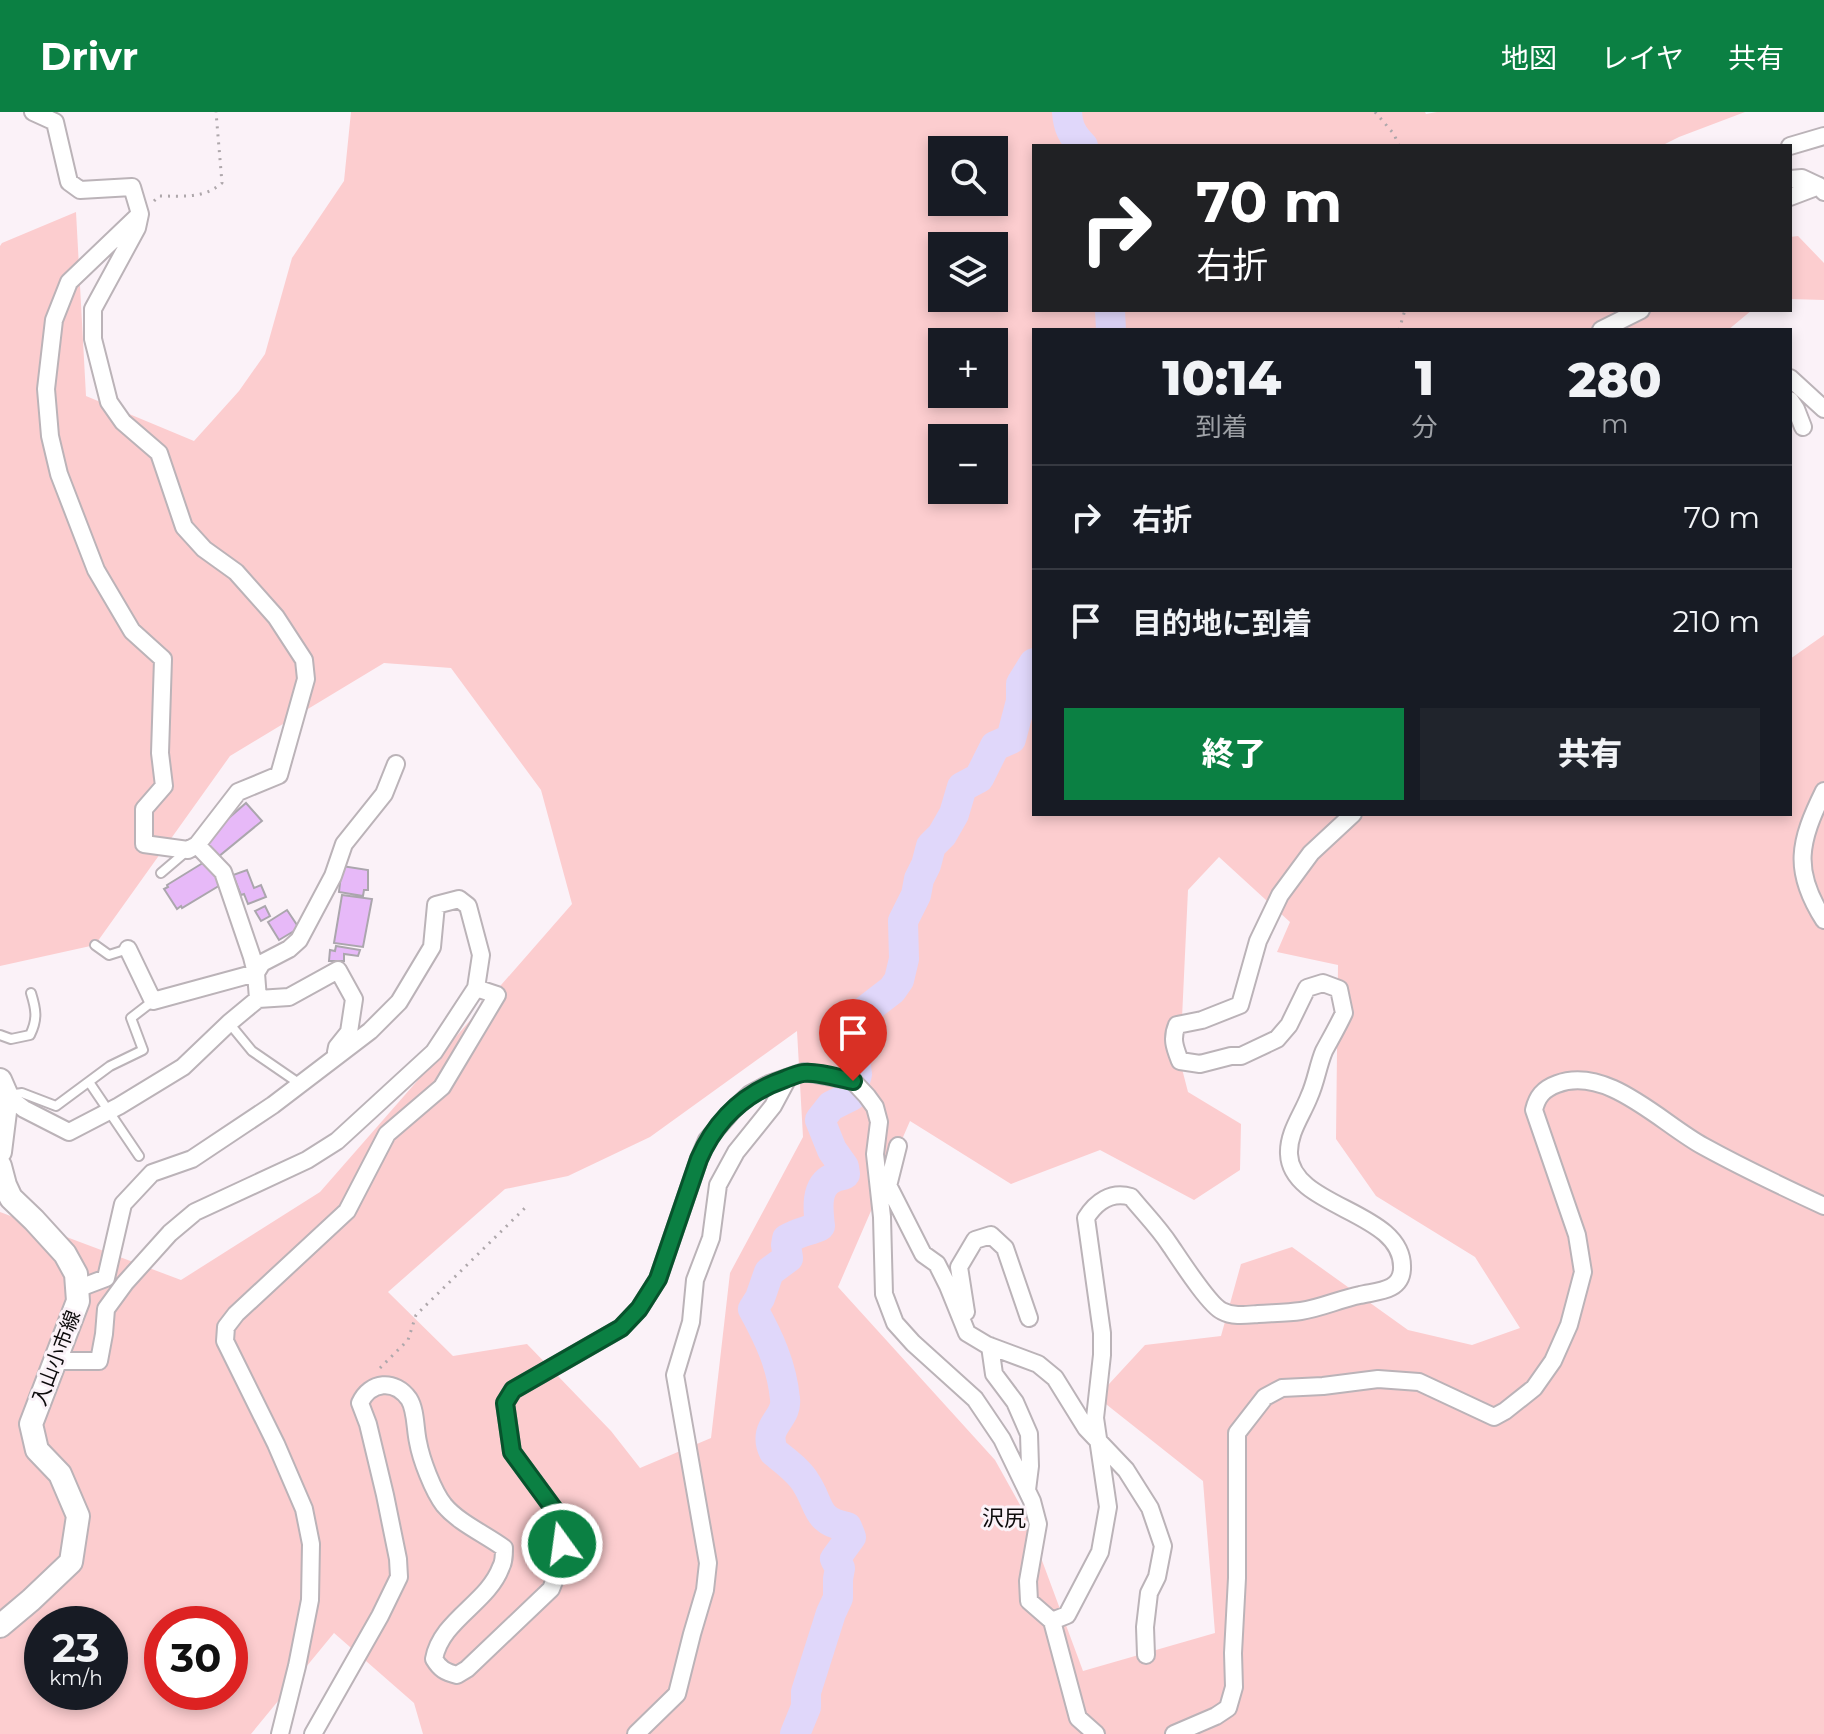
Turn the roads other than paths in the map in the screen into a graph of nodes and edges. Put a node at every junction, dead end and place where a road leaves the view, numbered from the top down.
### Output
1 (33, 112) edge
2 (1824, 136) edge
3 (1792, 145) edge
4 (1792, 179) edge
5 (1821, 189) edge
6 (1792, 196) edge
7 (146, 209) junction
8 (1637, 312) edge
9 (1605, 328) edge
10 (1792, 380) edge
11 (1792, 403) edge
12 (1824, 409) edge
13 (1803, 427) dead end
14 (396, 764) dead end
15 (1824, 791) edge
16 (1351, 816) edge
17 (193, 848) junction
18 (161, 873) dead end
19 (1824, 920) edge
20 (95, 945) dead end
21 (128, 949) joint
22 (256, 973) junction
23 (476, 988) junction
24 (31, 993) dead end
25 (258, 999) junction
26 (153, 1001) junction
27 (229, 1023) junction
28 (0, 1035) edge
29 (336, 1057) junction
30 (788, 1078) junction
31 (89, 1082) junction
32 (301, 1084) junction
33 (4, 1088) edge
34 (109, 1111) junction
35 (898, 1146) dead end
36 (0, 1152) edge
37 (139, 1156) dead end
38 (0, 1166) edge
39 (888, 1185) junction
40 (1824, 1206) edge
41 (881, 1211) junction
42 (77, 1289) junction
43 (1029, 1318) dead end
44 (962, 1320) junction
45 (990, 1346) junction
46 (56, 1361) junction
47 (1099, 1442) junction
48 (1027, 1491) junction
49 (1052, 1621) junction
50 (0, 1626) edge
51 (1146, 1655) dead end
52 (280, 1734) edge
53 (313, 1734) edge
54 (636, 1734) edge
55 (1096, 1734) edge
56 (1174, 1734) edge

1 - 7 street
2 - 3 street
4 - 5 street
5 - 6 street
7 - 17 street
7 - 17 street
8 - 9 street
10 - 12 street
11 - 13 street
14 - 22 street
15 - 19 street
16 - 47 street
17 - 18 lane
17 - 22 street
20 - 21 lane
21 - 26 street
22 - 25 street
22 - 26 street
23 - 29 street
23 - 46 street
23 - 52 street
24 - 28 lane
25 - 27 street
25 - 29 street
26 - 31 lane
27 - 32 lane
27 - 34 street
29 - 32 street
30 - 41 street
30 - 53 street
30 - 54 street
31 - 33 lane
31 - 34 lane
32 - 42 street
33 - 34 street
33 - 36 main road
34 - 37 lane
35 - 39 street
38 - 42 main road, 入山小市線
39 - 41 street
39 - 44 street
40 - 56 street
41 - 48 street
42 - 46 main road, 入山小市線
43 - 44 street
44 - 45 street
45 - 47 street
45 - 48 street
46 - 50 main road, 入山小市線
47 - 49 street
47 - 51 street
48 - 49 street
49 - 55 street

